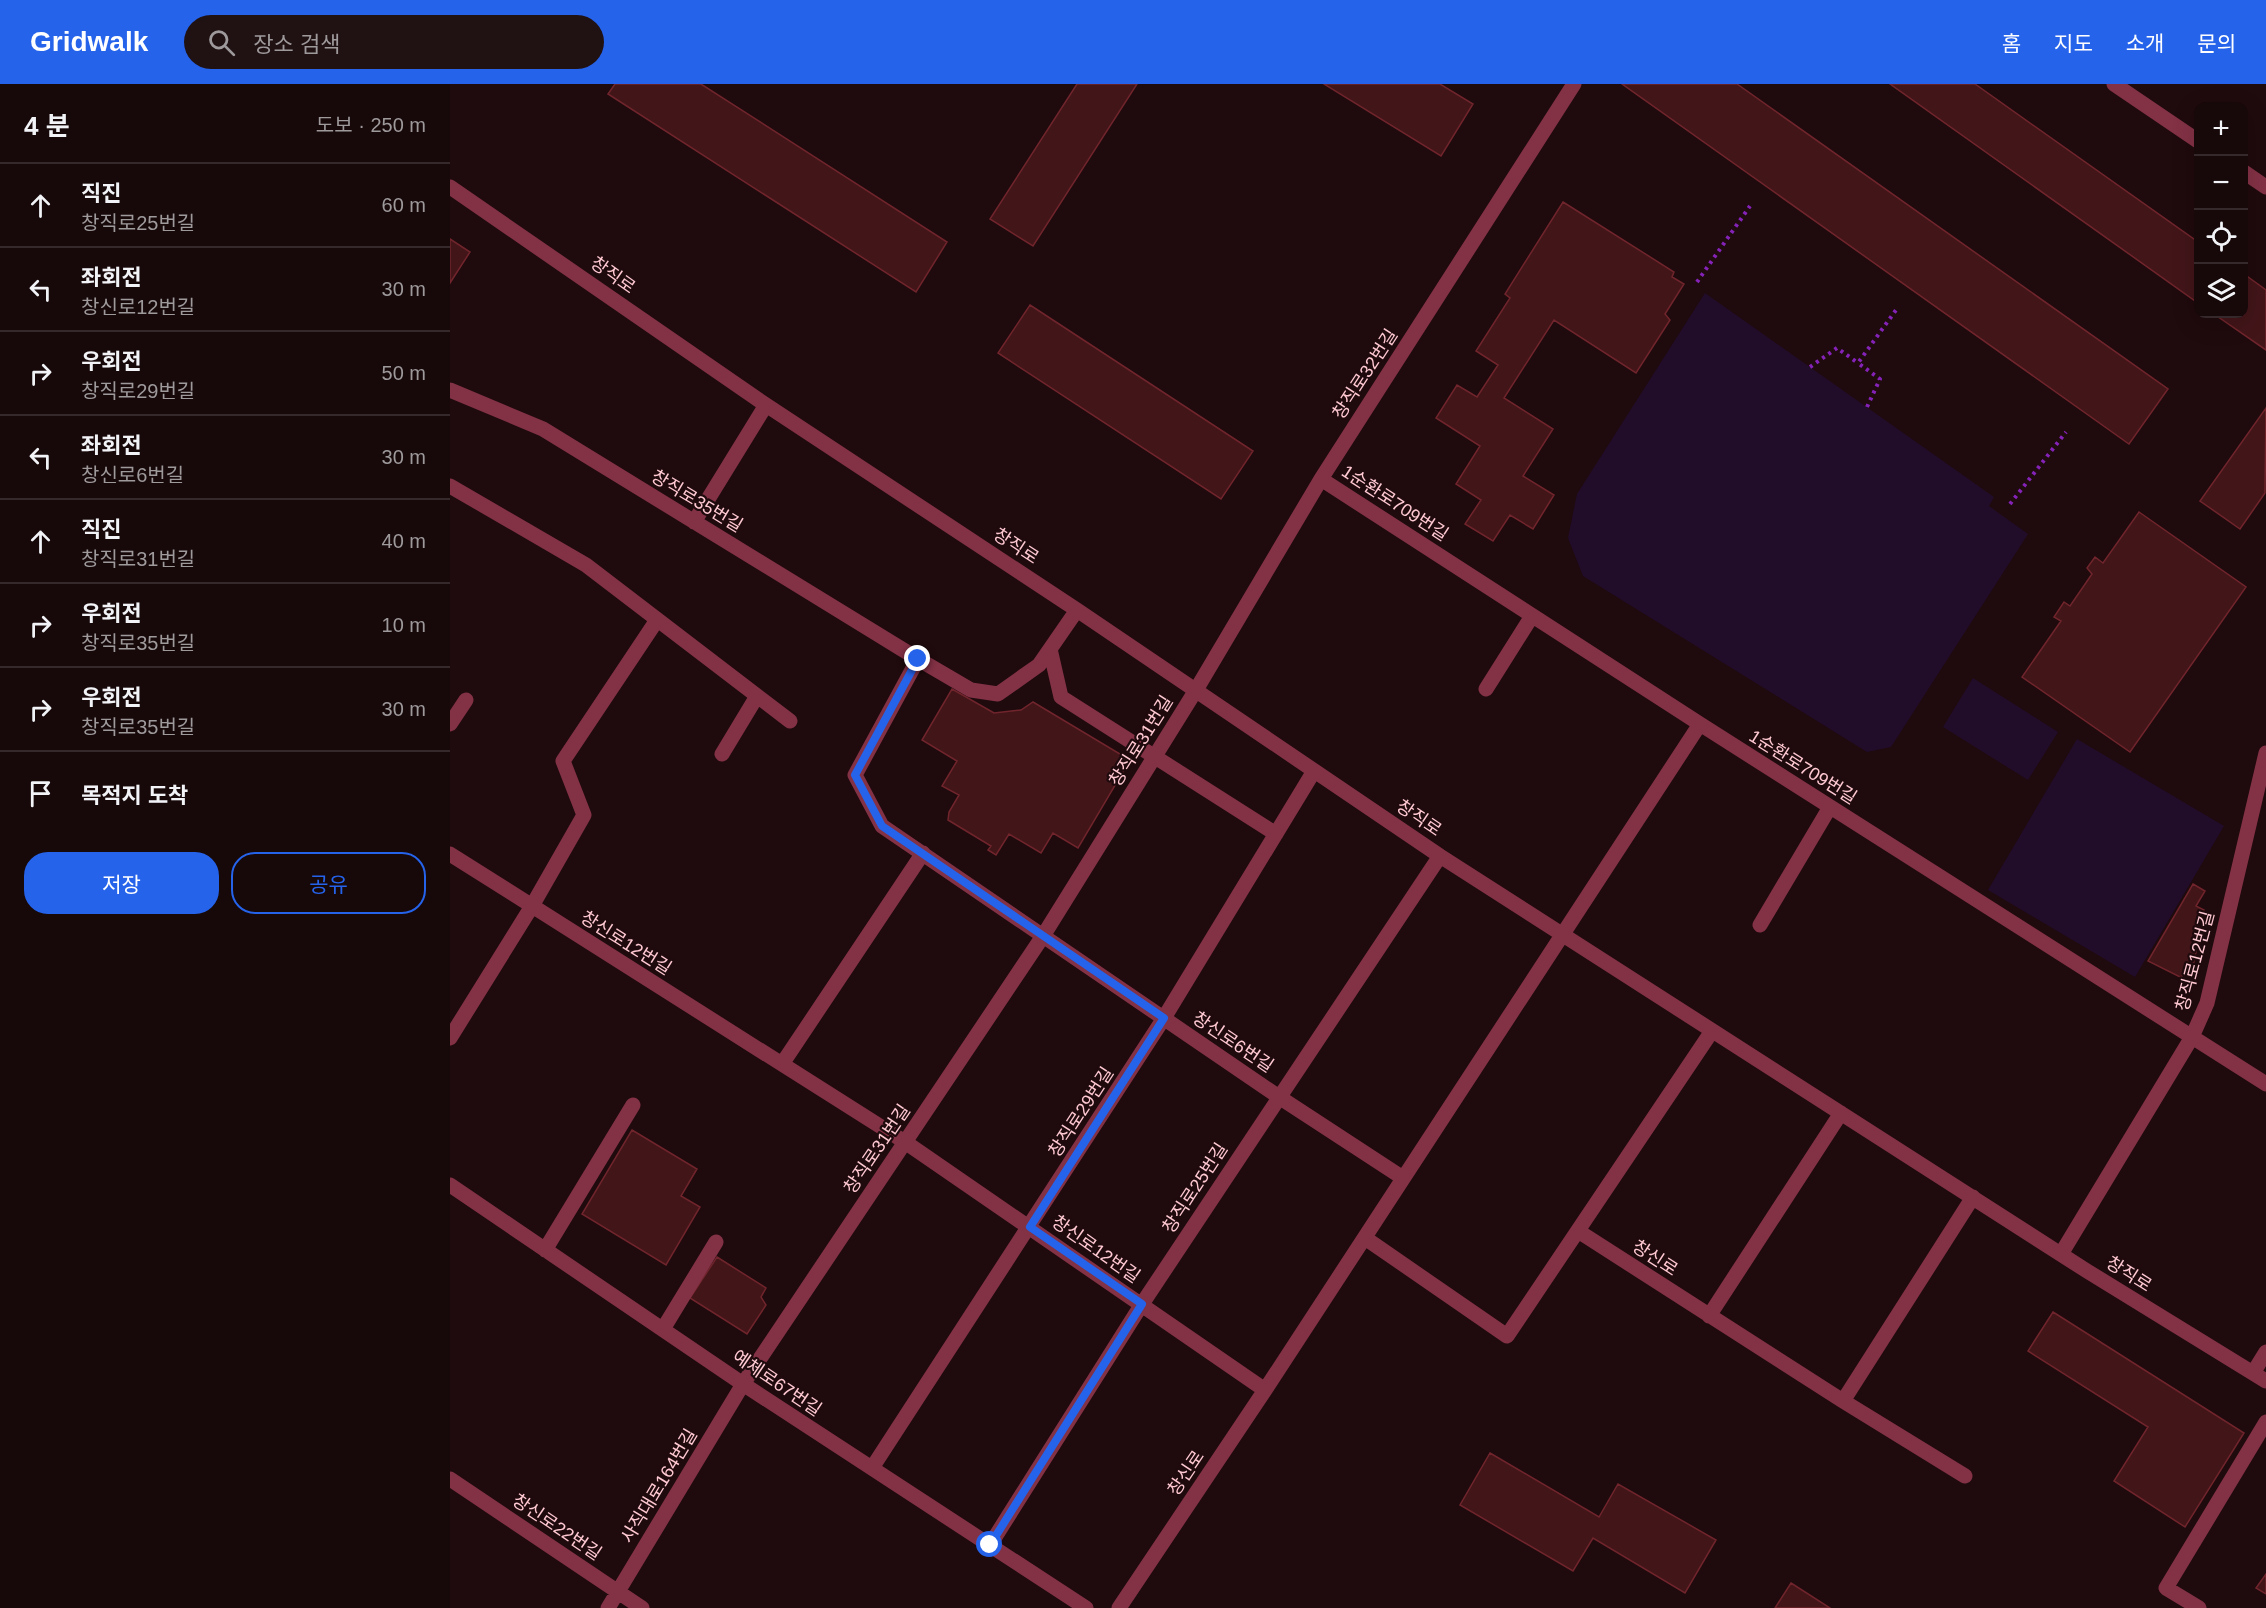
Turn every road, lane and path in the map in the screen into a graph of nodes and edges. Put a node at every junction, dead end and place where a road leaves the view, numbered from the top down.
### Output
1 (1574, 84) edge
2 (2114, 84) edge
3 (2194, 138) edge
4 (2248, 175) edge
5 (450, 187) edge
6 (2266, 187) edge
7 (1750, 206) dead end
8 (1697, 282) dead end
9 (1896, 310) dead end
10 (1858, 363) junction
11 (1810, 367) dead end
12 (450, 390) edge
13 (766, 405) junction
14 (1867, 407) dead end
15 (2066, 432) dead end
16 (1321, 478) junction
17 (450, 486) edge
18 (2010, 504) dead end
19 (694, 522) junction
20 (1077, 610) junction
21 (1532, 616) junction
22 (657, 620) junction
23 (1050, 649) junction
24 (918, 659) junction
25 (1486, 689) dead end
26 (1196, 690) junction
27 (757, 696) junction
28 (466, 700) dead end
29 (789, 721) dead end
30 (450, 724) edge
31 (1700, 724) junction
32 (2266, 753) edge
33 (722, 754) dead end
34 (1155, 756) junction
35 (1314, 771) junction
36 (1830, 807) junction
37 (1276, 834) junction
38 (923, 853) junction
39 (450, 854) edge
40 (1440, 856) junction
41 (532, 906) junction
42 (1760, 925) dead end
43 (1562, 935) junction
44 (1043, 936) junction
45 (1164, 1018) junction
46 (1712, 1030) junction
47 (2192, 1037) junction
48 (450, 1038) edge
49 (782, 1064) junction
50 (2266, 1084) edge
51 (1279, 1097) junction
52 (633, 1105) dead end
53 (1840, 1113) junction
54 (905, 1142) junction
55 (1403, 1178) junction
56 (450, 1185) edge
57 (1973, 1197) junction
58 (1030, 1227) junction
59 (1578, 1231) junction
60 (1365, 1238) junction
61 (716, 1242) dead end
62 (545, 1250) junction
63 (2061, 1254) junction
64 (1142, 1304) junction
65 (1709, 1316) junction
66 (663, 1329) junction
67 (2266, 1352) edge
68 (2260, 1377) edge
69 (743, 1384) junction
70 (1265, 1390) junction
71 (1843, 1401) junction
72 (2266, 1422) edge
73 (872, 1468) junction
74 (1965, 1476) dead end
75 (450, 1479) edge
76 (990, 1545) junction
77 (618, 1592) junction
78 (608, 1608) edge
79 (642, 1608) edge
80 (1086, 1608) edge
81 (1119, 1608) edge
82 (2199, 1608) edge

1 - 16 street, 창직로32번길
2 - 3 street
4 - 6 street
5 - 13 street, 창직로
7 - 8 path
9 - 10 path
10 - 11 path
10 - 14 path
12 - 19 street, 창직로35번길
13 - 19 street
13 - 20 street, 창직로
15 - 18 path
16 - 21 street, 1순환로709번길
16 - 26 street, 창직로32번길
17 - 22 street
19 - 24 street, 창직로35번길
20 - 23 street, 창직로35번길
20 - 26 street, 창직로
21 - 25 street
21 - 31 street, 1순환로709번길
22 - 27 street
22 - 41 street
23 - 24 street, 창직로35번길
23 - 34 street
24 - 38 street
26 - 34 street, 창직로31번길
26 - 35 street, 창직로
27 - 29 street
27 - 33 street
28 - 30 street
31 - 36 street, 1순환로709번길
31 - 43 street
32 - 47 street, 창직로12번길
34 - 37 street
34 - 44 street, 창직로31번길
35 - 37 street, 창직로29번길
35 - 40 street, 창직로
36 - 42 street
36 - 47 street, 1순환로709번길
37 - 45 street, 창직로29번길
38 - 44 street
38 - 49 street
39 - 41 street, 창신로12번길
40 - 43 street, 창직로
40 - 51 street, 창직로25번길
41 - 48 street
41 - 49 street, 창신로12번길
43 - 46 street, 창직로
43 - 55 street, 창신로
44 - 45 street, 창신로6번길
44 - 54 street, 창직로31번길
45 - 51 street, 창신로6번길
45 - 58 street, 창직로29번길
46 - 53 street, 창직로
46 - 59 street
47 - 50 street, 1순환로709번길
47 - 63 street, 창직로12번길
49 - 54 street, 창신로12번길
51 - 55 street, 창신로6번길
51 - 64 street, 창직로25번길
52 - 62 street
53 - 57 street, 창직로
53 - 65 street
54 - 58 street, 창신로12번길
54 - 69 street, 창직로31번길
55 - 60 street, 창신로
56 - 62 street, 예체로67번길
57 - 63 street, 창직로
57 - 71 street
58 - 64 street, 창신로12번길
58 - 73 street, 창직로29번길
59 - 60 street
59 - 65 street, 창신로
60 - 70 street, 창신로
61 - 66 street
62 - 66 street, 예체로67번길
63 - 68 street, 창직로
64 - 70 street, 창신로12번길
64 - 76 street, 창직로25번길
65 - 71 street, 창신로
66 - 69 street, 예체로67번길
67 - 68 street
69 - 73 street, 예체로67번길
69 - 77 street, 사직대로164번길
70 - 81 street, 창신로
71 - 74 street, 창신로
72 - 82 street
73 - 76 street, 예체로67번길
75 - 77 street, 창신로22번길
76 - 80 street, 예체로67번길
77 - 78 street, 사직대로164번길
77 - 79 street, 창신로22번길

